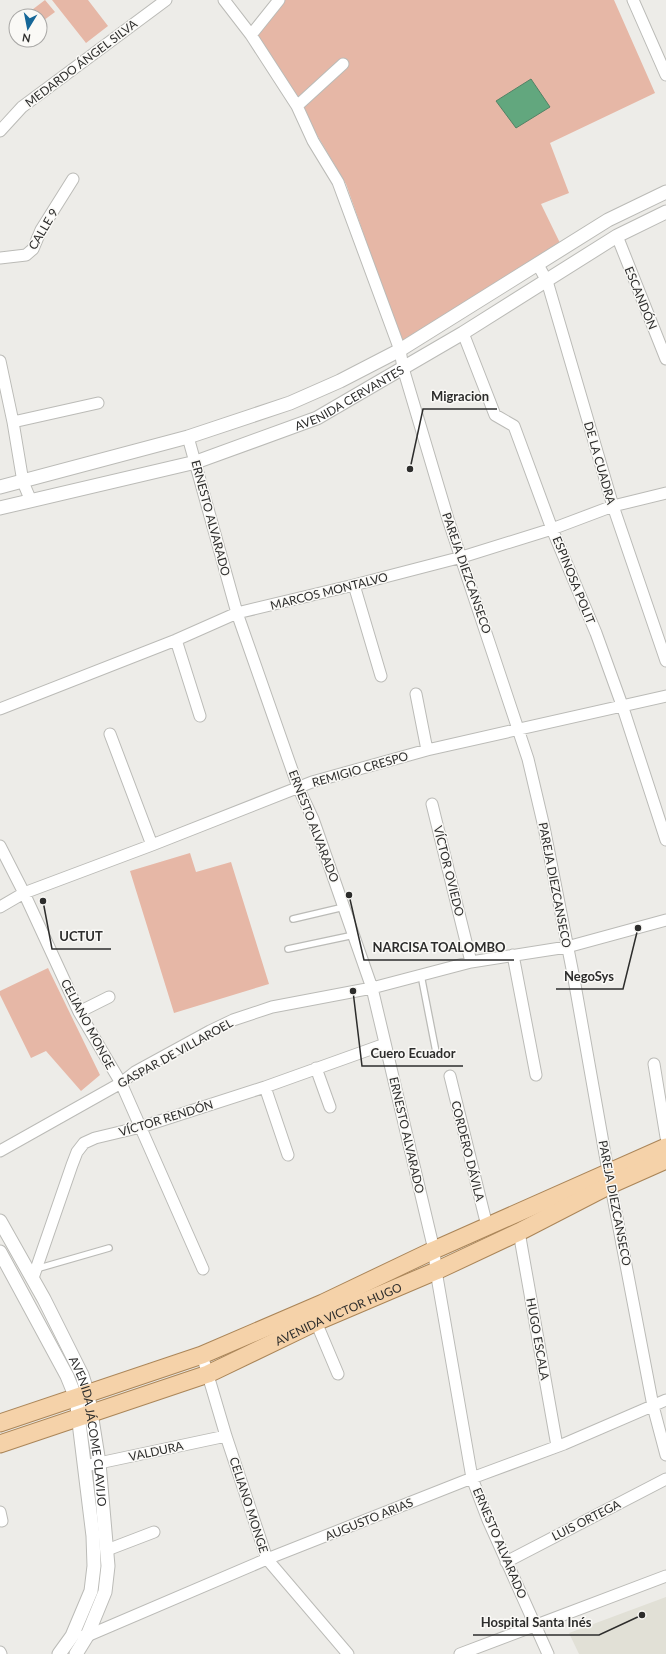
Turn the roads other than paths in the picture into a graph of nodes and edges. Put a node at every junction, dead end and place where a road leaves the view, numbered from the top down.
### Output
1 (166, 0) edge
2 (224, 0) edge
3 (279, 0) edge
4 (633, 0) edge
5 (250, 34) junction
6 (343, 64) dead end
7 (666, 75) edge
8 (297, 106) junction
9 (0, 131) edge
10 (73, 179) dead end
11 (666, 192) edge
12 (666, 212) edge
13 (617, 236) junction
14 (0, 258) edge
15 (538, 265) junction
16 (546, 281) junction
17 (463, 333) junction
18 (400, 350) junction
19 (666, 359) edge
20 (0, 361) edge
21 (403, 368) junction
22 (98, 403) dead end
23 (13, 422) junction
24 (188, 437) junction
25 (196, 462) junction
26 (23, 482) junction
27 (0, 487) edge
28 (666, 493) edge
29 (31, 501) junction
30 (613, 506) junction
31 (0, 508) edge
32 (552, 529) junction
33 (462, 557) junction
34 (354, 585) junction
35 (237, 613) junction
36 (176, 640) junction
37 (666, 661) edge
38 (381, 676) dead end
39 (416, 694) dead end
40 (666, 696) edge
41 (622, 705) junction
42 (0, 709) edge
43 (200, 716) dead end
44 (520, 730) junction
45 (110, 734) dead end
46 (427, 750) junction
47 (298, 787) junction
48 (432, 804) dead end
49 (666, 840) edge
50 (152, 845) junction
51 (0, 846) edge
52 (24, 893) junction
53 (0, 907) edge
54 (344, 907) junction
55 (293, 919) dead end
56 (666, 920) edge
57 (354, 935) junction
58 (567, 947) junction
59 (288, 949) dead end
60 (513, 955) junction
61 (472, 962) junction
62 (421, 975) junction
63 (372, 988) junction
64 (109, 997) dead end
65 (79, 1012) junction
66 (385, 1044) junction
67 (436, 1052) dead end
68 (654, 1064) dead end
69 (316, 1068) junction
70 (536, 1075) dead end
71 (450, 1076) dead end
72 (121, 1083) junction
73 (265, 1087) junction
74 (330, 1107) dead end
75 (141, 1127) junction
76 (666, 1137) edge
77 (666, 1147) edge
78 (0, 1151) edge
79 (288, 1155) dead end
80 (666, 1160) edge
81 (610, 1178) junction
82 (0, 1221) edge
83 (487, 1226) junction
84 (519, 1232) junction
85 (109, 1248) dead end
86 (434, 1250) junction
87 (0, 1252) edge
88 (203, 1269) dead end
89 (436, 1271) junction
90 (34, 1274) junction
91 (316, 1322) junction
92 (202, 1355) junction
93 (208, 1374) junction
94 (338, 1374) dead end
95 (82, 1396) junction
96 (666, 1400) edge
97 (653, 1406) junction
98 (85, 1416) junction
99 (0, 1423) edge
100 (226, 1436) junction
101 (0, 1444) edge
102 (557, 1446) junction
103 (666, 1455) edge
104 (99, 1463) junction
105 (85, 1466) junction
106 (472, 1478) junction
107 (666, 1479) edge
108 (154, 1532) dead end
109 (107, 1550) junction
110 (267, 1559) junction
111 (506, 1562) junction
112 (666, 1576) edge
113 (535, 1625) junction
114 (72, 1636) junction
115 (87, 1636) junction
116 (59, 1654) edge
117 (76, 1654) edge
118 (348, 1654) edge
119 (460, 1654) edge
120 (548, 1654) edge

1 - 9 street, MEDARDO ÁNGEL SILVA
2 - 5 street
3 - 5 street
4 - 7 street
5 - 8 street, PAREJA DIEZCANSECO
6 - 8 street
8 - 18 street, PAREJA DIEZCANSECO
10 - 14 street, CALLE 9
11 - 15 street, AVENIDA CERVANTES
12 - 13 street, AVENIDA CERVANTES
13 - 16 street, AVENIDA CERVANTES
13 - 19 street, ESCANDÓN
15 - 16 street, DE LA CUADRA
15 - 18 street, AVENIDA CERVANTES
16 - 17 street, AVENIDA CERVANTES
16 - 30 street, DE LA CUADRA
17 - 21 street, AVENIDA CERVANTES
17 - 32 street, ESPINOSA POLIT
18 - 21 street, PAREJA DIEZCANSECO
18 - 24 street, AVENIDA CERVANTES
20 - 23 street
21 - 25 street, AVENIDA CERVANTES
21 - 33 street, PAREJA DIEZCANSECO
22 - 23 street
23 - 26 street
24 - 25 street, ERNESTO ALVARADO
24 - 26 street, AVENIDA CERVANTES
25 - 29 street, AVENIDA CERVANTES
25 - 35 street, ERNESTO ALVARADO
26 - 27 street, AVENIDA CERVANTES
26 - 29 street
28 - 30 street, MARCOS MONTALVO
29 - 31 street, AVENIDA CERVANTES
30 - 32 street, MARCOS MONTALVO
30 - 37 street, DE LA CUADRA
32 - 33 street, MARCOS MONTALVO
32 - 41 street, ESPINOSA POLIT
33 - 34 street, MARCOS MONTALVO
33 - 44 street, PAREJA DIEZCANSECO
34 - 35 street, MARCOS MONTALVO
34 - 38 street
35 - 36 street, MARCOS MONTALVO
35 - 47 street, ERNESTO ALVARADO
36 - 42 street, MARCOS MONTALVO
36 - 43 street
39 - 46 street
40 - 41 street, REMIGIO CRESPO
41 - 44 street, REMIGIO CRESPO
41 - 49 street, ESPINOSA POLIT
44 - 46 street, REMIGIO CRESPO
44 - 58 street, PAREJA DIEZCANSECO
45 - 50 street
46 - 47 street, REMIGIO CRESPO
47 - 50 street, REMIGIO CRESPO
47 - 54 street, ERNESTO ALVARADO
48 - 61 street, VÍCTOR OVIEDO
50 - 52 street, REMIGIO CRESPO
51 - 52 street, CELIANO MONGE
52 - 53 street, REMIGIO CRESPO
52 - 65 street, CELIANO MONGE
54 - 55 lane
54 - 57 street, ERNESTO ALVARADO
56 - 58 street, GASPAR DE VILLAROEL
57 - 59 lane
57 - 63 street, ERNESTO ALVARADO
58 - 60 street, GASPAR DE VILLAROEL
58 - 81 street, PAREJA DIEZCANSECO
60 - 61 street, GASPAR DE VILLAROEL
60 - 70 street
61 - 62 street, GASPAR DE VILLAROEL
62 - 63 street, GASPAR DE VILLAROEL
62 - 67 lane
63 - 66 street, ERNESTO ALVARADO
63 - 72 street, GASPAR DE VILLAROEL
64 - 65 street
65 - 72 street, CELIANO MONGE
66 - 69 street, VÍCTOR RENDÓN
66 - 86 street, ERNESTO ALVARADO
68 - 76 street
69 - 73 street, VÍCTOR RENDÓN
69 - 74 street
71 - 83 street, CORDERO DÁVILA
72 - 75 street, CELIANO MONGE
72 - 78 street, GASPAR DE VILLAROEL
73 - 75 street, VÍCTOR RENDÓN
73 - 79 street
75 - 88 street, CELIANO MONGE
75 - 90 street, VÍCTOR RENDÓN
77 - 81 main road, AVENIDA VICTOR HUGO
80 - 81 main road, AVENIDA VICTOR HUGO
81 - 83 main road, AVENIDA VICTOR HUGO
81 - 84 main road, AVENIDA VICTOR HUGO
81 - 97 street, PAREJA DIEZCANSECO
82 - 90 street, AVENIDA JÁCOME CLAVIJO
83 - 86 main road, AVENIDA VICTOR HUGO
84 - 89 main road, AVENIDA VICTOR HUGO
84 - 102 street, HUGO ESCALA
85 - 90 lane
86 - 89 street, ERNESTO ALVARADO
86 - 92 main road, AVENIDA VICTOR HUGO
87 - 95 street, AVENIDA JÁCOME CLAVIJO
89 - 91 main road, AVENIDA VICTOR HUGO
89 - 106 street, ERNESTO ALVARADO
90 - 95 street, AVENIDA JÁCOME CLAVIJO
91 - 93 main road, AVENIDA VICTOR HUGO
91 - 94 street
92 - 93 street, CELIANO MONGE
92 - 95 main road, AVENIDA VICTOR HUGO
93 - 98 main road, AVENIDA VICTOR HUGO
93 - 100 street, CELIANO MONGE
95 - 98 street, AVENIDA JÁCOME CLAVIJO
95 - 99 main road, AVENIDA VICTOR HUGO
96 - 97 street, AUGUSTO ARIAS
97 - 102 street, AUGUSTO ARIAS
97 - 103 street, PAREJA DIEZCANSECO
98 - 101 main road, AVENIDA VICTOR HUGO
98 - 104 street, AVENIDA JÁCOME CLAVIJO
98 - 105 street, AVENIDA JÁCOME CLAVIJO
100 - 104 street, VALDURA
100 - 110 street, CELIANO MONGE
102 - 106 street, AUGUSTO ARIAS
104 - 105 street, VALDURA
104 - 109 street, AVENIDA JÁCOME CLAVIJO
105 - 114 street, AVENIDA JÁCOME CLAVIJO
106 - 110 street, AUGUSTO ARIAS
106 - 111 street, ERNESTO ALVARADO
107 - 111 street, LUIS ORTEGA
108 - 109 street
109 - 115 street, AVENIDA JÁCOME CLAVIJO
110 - 115 street, AUGUSTO ARIAS
110 - 118 street, CELIANO MONGE
111 - 113 street, ERNESTO ALVARADO
112 - 113 street
113 - 119 street
113 - 120 street, ERNESTO ALVARADO
114 - 115 street, AUGUSTO ARIAS
114 - 116 street, AVENIDA JÁCOME CLAVIJO
115 - 117 street, AVENIDA JÁCOME CLAVIJO

